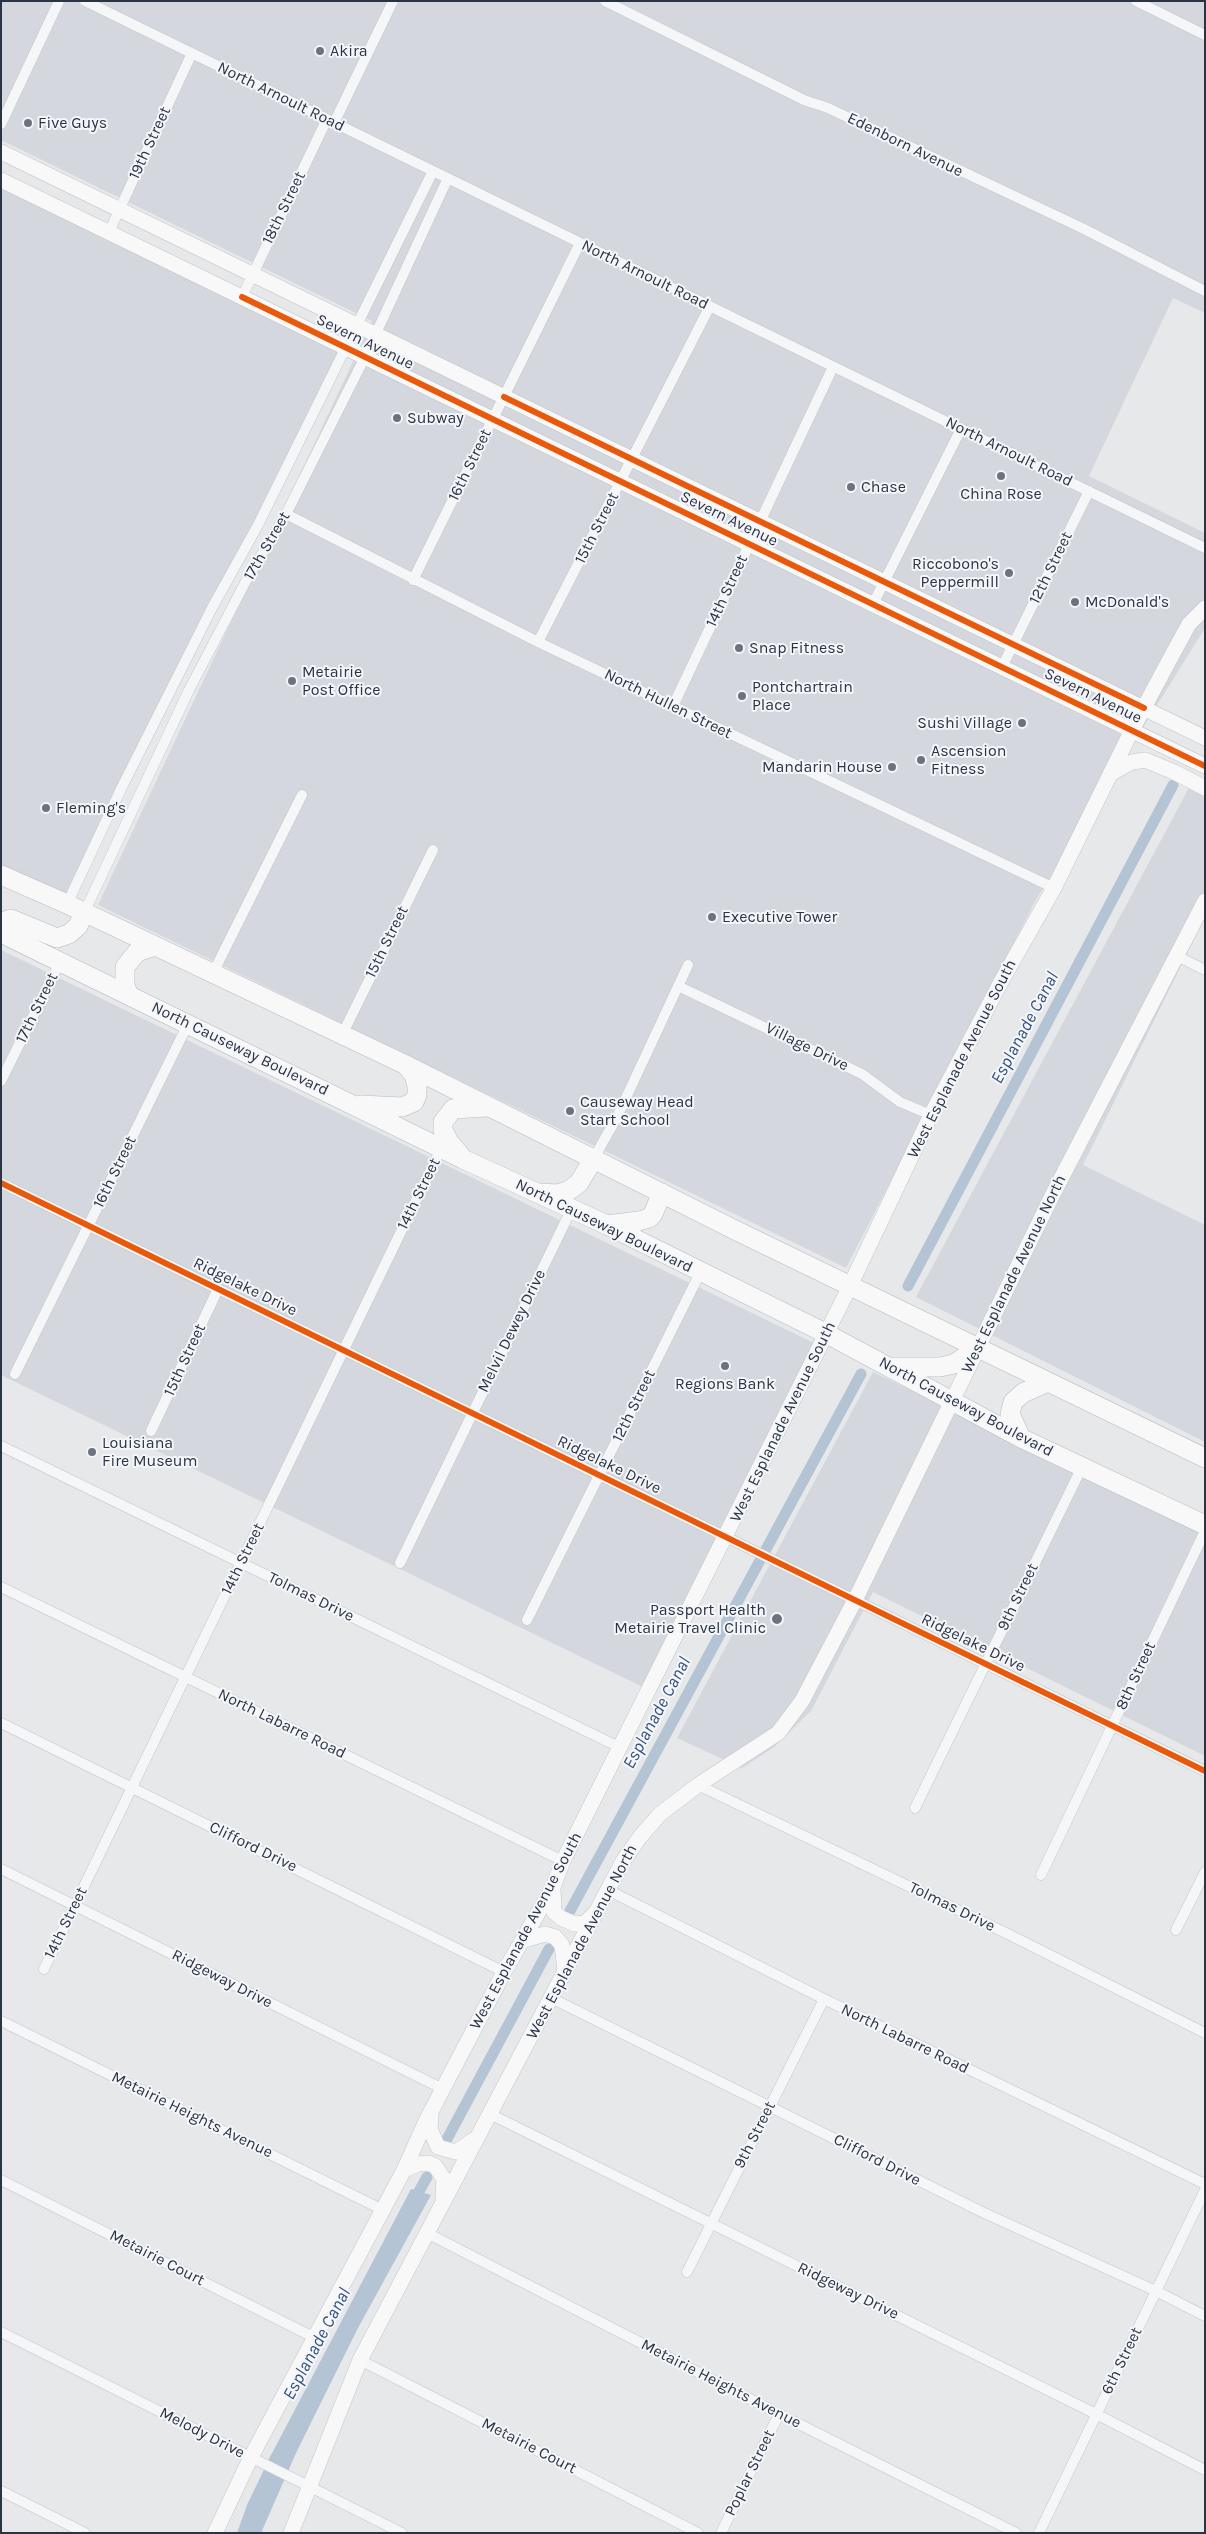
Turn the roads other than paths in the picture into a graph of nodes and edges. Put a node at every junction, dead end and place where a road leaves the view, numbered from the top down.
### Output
1 (59, 1) edge
2 (85, 1) edge
3 (393, 1) edge
4 (605, 1) edge
5 (1136, 1) edge
6 (1205, 35) edge
7 (192, 54) junction
8 (330, 121) junction
9 (1, 124) edge
10 (1, 152) edge
11 (433, 171) junction
12 (448, 178) junction
13 (1, 180) edge
14 (119, 210) junction
15 (109, 232) junction
16 (580, 243) junction
17 (252, 274) junction
18 (1205, 291) edge
19 (242, 297) junction
20 (710, 306) junction
21 (358, 326) junction
22 (375, 334) junction
23 (347, 349) junction
24 (365, 357) junction
25 (833, 367) junction
26 (504, 397) junction
27 (493, 419) junction
28 (961, 429) junction
29 (632, 459) junction
30 (620, 481) junction
31 (1089, 491) junction
32 (286, 514) junction
33 (761, 522) junction
34 (749, 544) junction
35 (1205, 548) edge
36 (413, 580) junction
37 (884, 582) junction
38 (873, 604) junction
39 (1203, 607) edge
40 (538, 642) junction
41 (1013, 645) junction
42 (1002, 667) junction
43 (673, 706) junction
44 (1144, 708) junction
45 (1132, 730) junction
46 (1205, 738) edge
47 (1205, 766) edge
48 (1110, 774) junction
49 (1205, 788) edge
50 (302, 795) dead end
51 (433, 850) dead end
52 (5, 876) edge
53 (1054, 888) junction
54 (1205, 901) edge
55 (67, 904) junction
56 (84, 913) junction
57 (1, 922) edge
58 (1, 933) edge
59 (155, 946) junction
60 (1178, 956) junction
61 (60, 962) junction
62 (688, 965) dead end
63 (1205, 970) edge
64 (213, 973) junction
65 (678, 986) junction
66 (129, 995) junction
67 (188, 1024) junction
68 (342, 1035) junction
69 (406, 1066) junction
70 (1, 1081) edge
71 (354, 1105) junction
72 (490, 1107) junction
73 (930, 1115) junction
74 (441, 1148) junction
75 (594, 1158) junction
76 (463, 1159) junction
77 (1, 1183) edge
78 (537, 1193) junction
79 (662, 1193) junction
80 (572, 1208) junction
81 (607, 1225) junction
82 (88, 1226) junction
83 (700, 1273) junction
84 (850, 1286) junction
85 (218, 1289) junction
86 (827, 1334) junction
87 (977, 1348) junction
88 (343, 1350) junction
89 (889, 1366) junction
90 (15, 1374) dead end
91 (1048, 1382) junction
92 (952, 1399) junction
93 (472, 1413) junction
94 (151, 1431) dead end
95 (1022, 1438) junction
96 (1, 1446) edge
97 (1205, 1458) edge
98 (1082, 1468) junction
99 (600, 1476) junction
100 (1205, 1525) edge
101 (1205, 1531) edge
102 (726, 1537) junction
103 (400, 1562) dead end
104 (241, 1563) junction
105 (1, 1587) edge
106 (855, 1600) junction
107 (527, 1620) dead end
108 (985, 1664) junction
109 (186, 1677) junction
110 (1, 1723) edge
111 (1112, 1726) junction
112 (621, 1748) junction
113 (1205, 1771) edge
114 (698, 1785) junction
115 (133, 1788) junction
116 (915, 1808) dead end
117 (563, 1861) junction
118 (1, 1869) edge
119 (1205, 1872) edge
120 (1041, 1875) dead end
121 (553, 1887) junction
122 (608, 1890) junction
123 (74, 1906) junction
124 (596, 1912) junction
125 (1176, 1930) dead end
126 (524, 1940) junction
127 (44, 1968) dead end
128 (565, 1971) junction
129 (504, 1972) junction
130 (551, 1998) junction
131 (824, 1999) junction
132 (1, 2021) edge
133 (1205, 2033) edge
134 (443, 2089) junction
135 (769, 2106) junction
136 (490, 2114) junction
137 (431, 2115) junction
138 (478, 2137) junction
139 (404, 2170) junction
140 (1, 2180) edge
141 (1205, 2184) edge
142 (1205, 2190) edge
143 (443, 2202) junction
144 (383, 2210) junction
145 (711, 2223) junction
146 (427, 2232) junction
147 (687, 2272) dead end
148 (1156, 2291) junction
149 (1205, 2316) edge
150 (1, 2332) edge
151 (314, 2336) junction
152 (360, 2360) junction
153 (779, 2414) junction
154 (1096, 2414) junction
155 (255, 2459) junction
156 (1205, 2470) edge
157 (309, 2486) junction
158 (1, 2490) edge
159 (85, 2533) edge
160 (215, 2533) edge
161 (291, 2533) edge
162 (402, 2533) edge
163 (698, 2533) edge
164 (721, 2533) edge
165 (1016, 2533) edge
166 (1039, 2533) edge

1 - 9 street
2 - 7 street, North Arnoult Road
3 - 8 street, 18th Street
4 - 18 street, Edenborn Avenue
5 - 6 street
7 - 8 street, North Arnoult Road
7 - 14 street, 19th Street
8 - 11 street, North Arnoult Road
8 - 17 street, 18th Street
10 - 14 main road, Severn Avenue
11 - 12 street, North Arnoult Road
11 - 21 street, 17th Street
12 - 16 street, North Arnoult Road
12 - 22 street, 17th Street
13 - 15 main road, Severn Avenue
14 - 15 street, 19th Street
14 - 17 main road, Severn Avenue
15 - 19 main road, Severn Avenue
16 - 20 street, North Arnoult Road
16 - 26 street, 16th Street
17 - 19 street, 18th Street
17 - 21 main road, Severn Avenue
19 - 23 main road, Severn Avenue
20 - 25 street, North Arnoult Road
20 - 29 street, 15th Street
21 - 22 main road, Severn Avenue
21 - 23 street, 17th Street
22 - 24 street, 17th Street
22 - 26 main road, Severn Avenue
23 - 24 main road, Severn Avenue
23 - 55 street, 17th Street
24 - 27 main road, Severn Avenue
24 - 32 street, 17th Street
25 - 28 street, North Arnoult Road
25 - 33 street, 14th Street
26 - 27 street, 16th Street
26 - 29 main road, Severn Avenue
27 - 30 main road, Severn Avenue
27 - 36 street, 16th Street
28 - 31 street, North Arnoult Road
28 - 37 street
29 - 30 street, 15th Street
29 - 33 main road, Severn Avenue
30 - 34 main road, Severn Avenue
30 - 40 street, 15th Street
31 - 35 street, North Arnoult Road
31 - 41 street, 12th Street
32 - 36 street, North Hullen Street
32 - 56 street, 17th Street
33 - 34 street, 14th Street
33 - 37 main road, Severn Avenue
34 - 38 main road, Severn Avenue
34 - 43 street, 14th Street
36 - 40 street, North Hullen Street
37 - 38 street
37 - 41 main road, Severn Avenue
38 - 42 main road, Severn Avenue
39 - 44 main road, West Esplanade Avenue South
40 - 43 street, North Hullen Street
41 - 42 street, 12th Street
41 - 44 main road, Severn Avenue
42 - 45 main road, Severn Avenue
43 - 53 street, North Hullen Street
44 - 45 main road, West Esplanade Avenue South
44 - 46 main road, Severn Avenue
45 - 47 main road, Severn Avenue
45 - 48 main road, West Esplanade Avenue South
48 - 49 main road
48 - 53 main road, West Esplanade Avenue South
50 - 64 street
51 - 68 street, 15th Street
52 - 55 highway
53 - 73 main road, West Esplanade Avenue South
54 - 60 main road, West Esplanade Avenue North
55 - 56 highway
56 - 57 highway
56 - 59 highway
58 - 61 highway, North Causeway Boulevard
59 - 64 highway
59 - 66 highway
60 - 63 street
60 - 87 main road, West Esplanade Avenue North
61 - 66 highway, North Causeway Boulevard
61 - 70 street, 17th Street
62 - 65 street
64 - 68 highway
65 - 73 street, Village Drive
65 - 75 street
66 - 67 highway, North Causeway Boulevard
67 - 71 highway, North Causeway Boulevard
67 - 82 street, 16th Street
68 - 69 highway
69 - 71 highway
69 - 72 highway
71 - 74 highway, North Causeway Boulevard
72 - 75 highway
72 - 76 highway
73 - 84 main road, West Esplanade Avenue South
74 - 76 highway, North Causeway Boulevard
74 - 88 street, 14th Street
75 - 78 highway
75 - 79 highway
76 - 78 highway, North Causeway Boulevard
77 - 82 street, Ridgelake Drive
78 - 80 highway, North Causeway Boulevard
79 - 81 highway
79 - 84 highway
80 - 81 highway, North Causeway Boulevard
80 - 93 street, Melvil Dewey Drive
81 - 83 highway, North Causeway Boulevard
82 - 85 street, Ridgelake Drive
82 - 90 street, 16th Street
83 - 86 highway, North Causeway Boulevard
83 - 99 street, 12th Street
84 - 86 main road, West Esplanade Avenue South
84 - 87 highway
85 - 88 street, Ridgelake Drive
85 - 94 street, 15th Street
86 - 89 highway, North Causeway Boulevard
86 - 102 main road, West Esplanade Avenue South
87 - 89 highway
87 - 91 highway
87 - 92 main road, West Esplanade Avenue North
88 - 93 street, Ridgelake Drive
88 - 104 street, 14th Street
89 - 92 highway, North Causeway Boulevard
91 - 95 highway
91 - 97 highway
92 - 95 highway, North Causeway Boulevard
92 - 106 main road, West Esplanade Avenue North
93 - 99 street, Ridgelake Drive
93 - 103 street, Melvil Dewey Drive
95 - 98 highway, North Causeway Boulevard
96 - 104 street, Tolmas Drive
98 - 100 highway, North Causeway Boulevard
98 - 108 street, 9th Street
99 - 102 street, Ridgelake Drive
99 - 107 street, 12th Street
101 - 111 street, 8th Street
102 - 106 street, Ridgelake Drive
102 - 112 main road, West Esplanade Avenue South
104 - 109 street, 14th Street
104 - 112 street, Tolmas Drive
105 - 109 street, North Labarre Road
106 - 108 street, Ridgelake Drive
106 - 114 main road, West Esplanade Avenue North
108 - 111 street, Ridgelake Drive
108 - 116 street, 9th Street
109 - 115 street, 14th Street
109 - 117 street, North Labarre Road
110 - 115 street, Clifford Drive
111 - 113 street, Ridgelake Drive
111 - 120 street, 8th Street
112 - 117 main road, West Esplanade Avenue South
114 - 122 main road, West Esplanade Avenue North
114 - 133 street, Tolmas Drive
115 - 123 street, 14th Street
115 - 129 street, Clifford Drive
117 - 121 main road, West Esplanade Avenue South
118 - 123 street, Ridgeway Drive
119 - 125 street
121 - 124 main road
121 - 126 main road, West Esplanade Avenue South
122 - 124 main road, West Esplanade Avenue North
122 - 131 street, North Labarre Road
123 - 127 street, 14th Street
123 - 134 street, Ridgeway Drive
124 - 128 main road, West Esplanade Avenue North
126 - 128 main road
126 - 129 main road, West Esplanade Avenue South
128 - 130 main road, West Esplanade Avenue North
129 - 134 main road, West Esplanade Avenue South
130 - 135 street, Clifford Drive
130 - 136 main road, West Esplanade Avenue North
131 - 135 street, 9th Street
131 - 141 street, North Labarre Road
132 - 144 street, Metairie Heights Avenue
134 - 137 main road, West Esplanade Avenue South
135 - 145 street, 9th Street
135 - 148 street, Clifford Drive
136 - 138 main road, West Esplanade Avenue North
136 - 145 street, Ridgeway Drive
137 - 138 main road
137 - 139 main road, West Esplanade Avenue South
138 - 143 main road, West Esplanade Avenue North
139 - 143 main road
139 - 144 main road, West Esplanade Avenue South
140 - 151 street, Metairie Court
142 - 148 street, 6th Street
143 - 146 main road, West Esplanade Avenue North
144 - 151 main road, West Esplanade Avenue South
145 - 147 street, 9th Street
145 - 154 street, Ridgeway Drive
146 - 152 main road, West Esplanade Avenue North
146 - 153 street, Metairie Heights Avenue
148 - 149 street, Clifford Drive
148 - 154 street, 6th Street
150 - 155 street, Melody Drive
151 - 155 main road, West Esplanade Avenue South
152 - 157 main road, West Esplanade Avenue North
152 - 163 street, Metairie Court
153 - 164 street, Poplar Street
153 - 165 street, Metairie Heights Avenue
154 - 156 street, Ridgeway Drive
154 - 166 street, 6th Street
155 - 157 street, Melody Drive
155 - 160 main road, West Esplanade Avenue South
157 - 161 main road, West Esplanade Avenue North
157 - 162 street, Melody Drive
158 - 159 street

